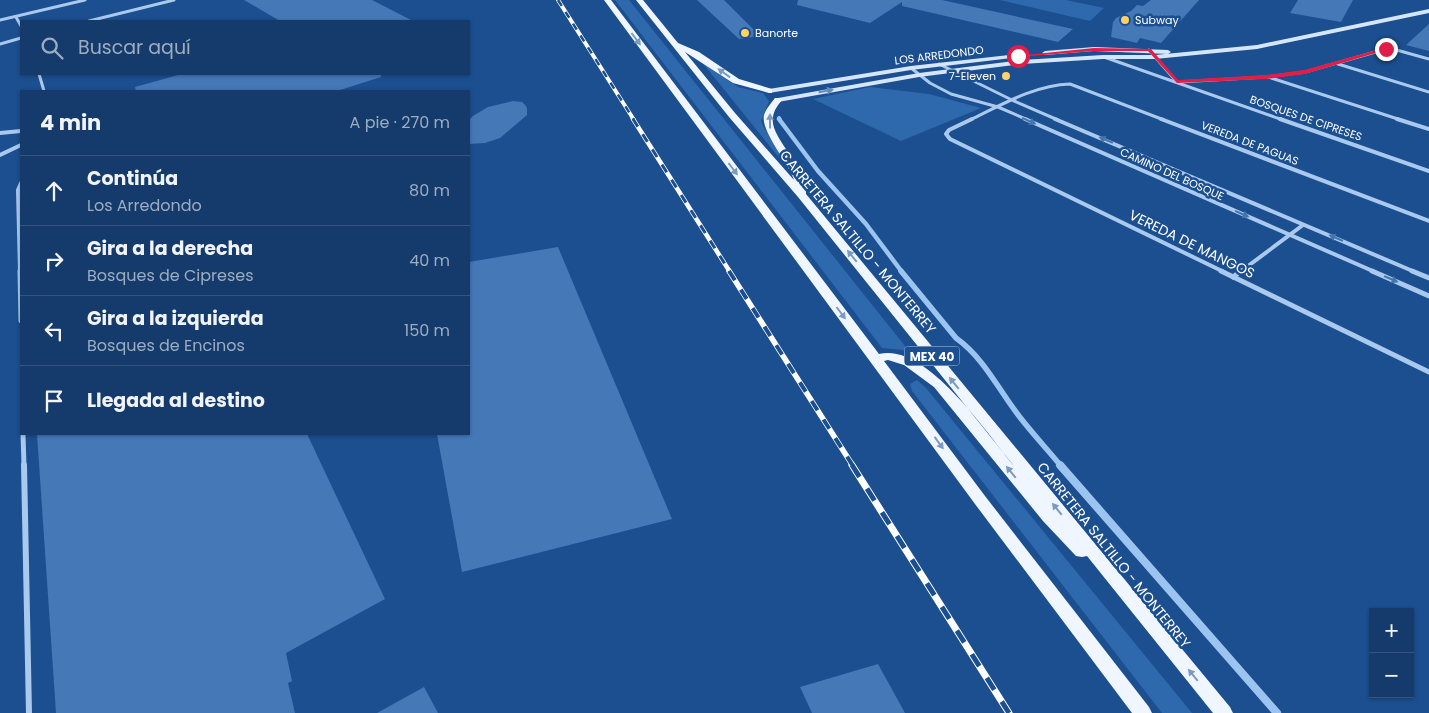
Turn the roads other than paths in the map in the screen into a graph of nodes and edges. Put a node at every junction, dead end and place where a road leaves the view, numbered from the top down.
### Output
1 (85, 0) edge
2 (174, 0) edge
3 (607, 0) edge
4 (639, 0) edge
5 (1429, 11) edge
6 (16, 17) junction
7 (0, 20) edge
8 (92, 20) edge
9 (20, 24) edge
10 (20, 38) edge
11 (0, 44) edge
12 (675, 44) junction
13 (1149, 50) junction
14 (1184, 54) junction
15 (1103, 57) junction
16 (1155, 57) junction
17 (1429, 59) edge
18 (939, 64) junction
19 (1337, 64) junction
20 (911, 68) junction
21 (951, 71) junction
22 (39, 75) edge
23 (919, 75) junction
24 (1266, 77) junction
25 (1177, 82) junction
26 (44, 90) edge
27 (769, 91) joint
28 (1429, 92) edge
29 (778, 100) joint
30 (1014, 101) junction
31 (998, 107) junction
32 (1429, 130) edge
33 (20, 131) edge
34 (0, 133) edge
35 (20, 146) edge
36 (0, 156) edge
37 (1429, 171) edge
38 (20, 185) edge
39 (802, 196) junction
40 (1429, 221) edge
41 (1303, 225) junction
42 (1289, 235) junction
43 (20, 277) edge
44 (1232, 277) junction
45 (1429, 278) edge
46 (1429, 296) edge
47 (876, 358) junction
48 (1429, 372) edge
49 (23, 435) edge
50 (1128, 597) junction
51 (1142, 711) edge
52 (29, 713) edge
53 (1224, 713) edge

1 - 6 street
2 - 8 street
3 -> 47 main road, MEX 40
4 - 12 main road, CARRETERA SALTILLO - MONTERREY / MEX 40
5 - 14 street
6 - 7 street
6 - 9 street
10 - 11 street
27 -> 12 main road
12 - 39 main road, CARRETERA SALTILLO - MONTERREY / MEX 40
13 - 14 street, LOS ARREDONDO
13 - 16 street, BOSQUES DE CIPRESES
13 - 18 street, LOS ARREDONDO
14 - 16 street, LOS ARREDONDO
15 - 16 street, LOS ARREDONDO
15 - 21 street, LOS ARREDONDO
15 - 25 street, BOSQUES DE CIPRESES
16 - 25 street, BOSQUES DE CIPRESES
17 - 19 street
18 - 20 street, LOS ARREDONDO
18 - 21 street, CAMINO DEL BOSQUE
19 - 24 street
19 - 28 street
20 - 23 street, CAMINO DEL BOSQUE
20 - 27 street, LOS ARREDONDO
21 - 23 street, LOS ARREDONDO
21 - 30 street, CAMINO DEL BOSQUE
22 - 26 street
29 -> 23 street, LOS ARREDONDO
23 - 31 street, CAMINO DEL BOSQUE
24 - 25 street
24 - 32 street
25 - 37 street, BOSQUES DE CIPRESES
39 -> 29 main road
30 - 31 street
30 - 40 street, VEREDA DE PAGUAS
41 -> 30 street, CAMINO DEL BOSQUE
31 -> 42 street, CAMINO DEL BOSQUE
31 - 44 street, VEREDA DE MANGOS
33 - 34 street
35 - 36 street
38 - 43 street
50 -> 39 main road, CARRETERA SALTILLO - MONTERREY / MEX 40
41 - 42 street
45 -> 41 street, CAMINO DEL BOSQUE
42 - 44 street
42 -> 46 street, CAMINO DEL BOSQUE
44 - 48 street, VEREDA DE MANGOS
50 -> 47 main road
47 -> 51 main road, MEX 40
49 - 52 street
53 -> 50 main road, CARRETERA SALTILLO - MONTERREY / MEX 40

